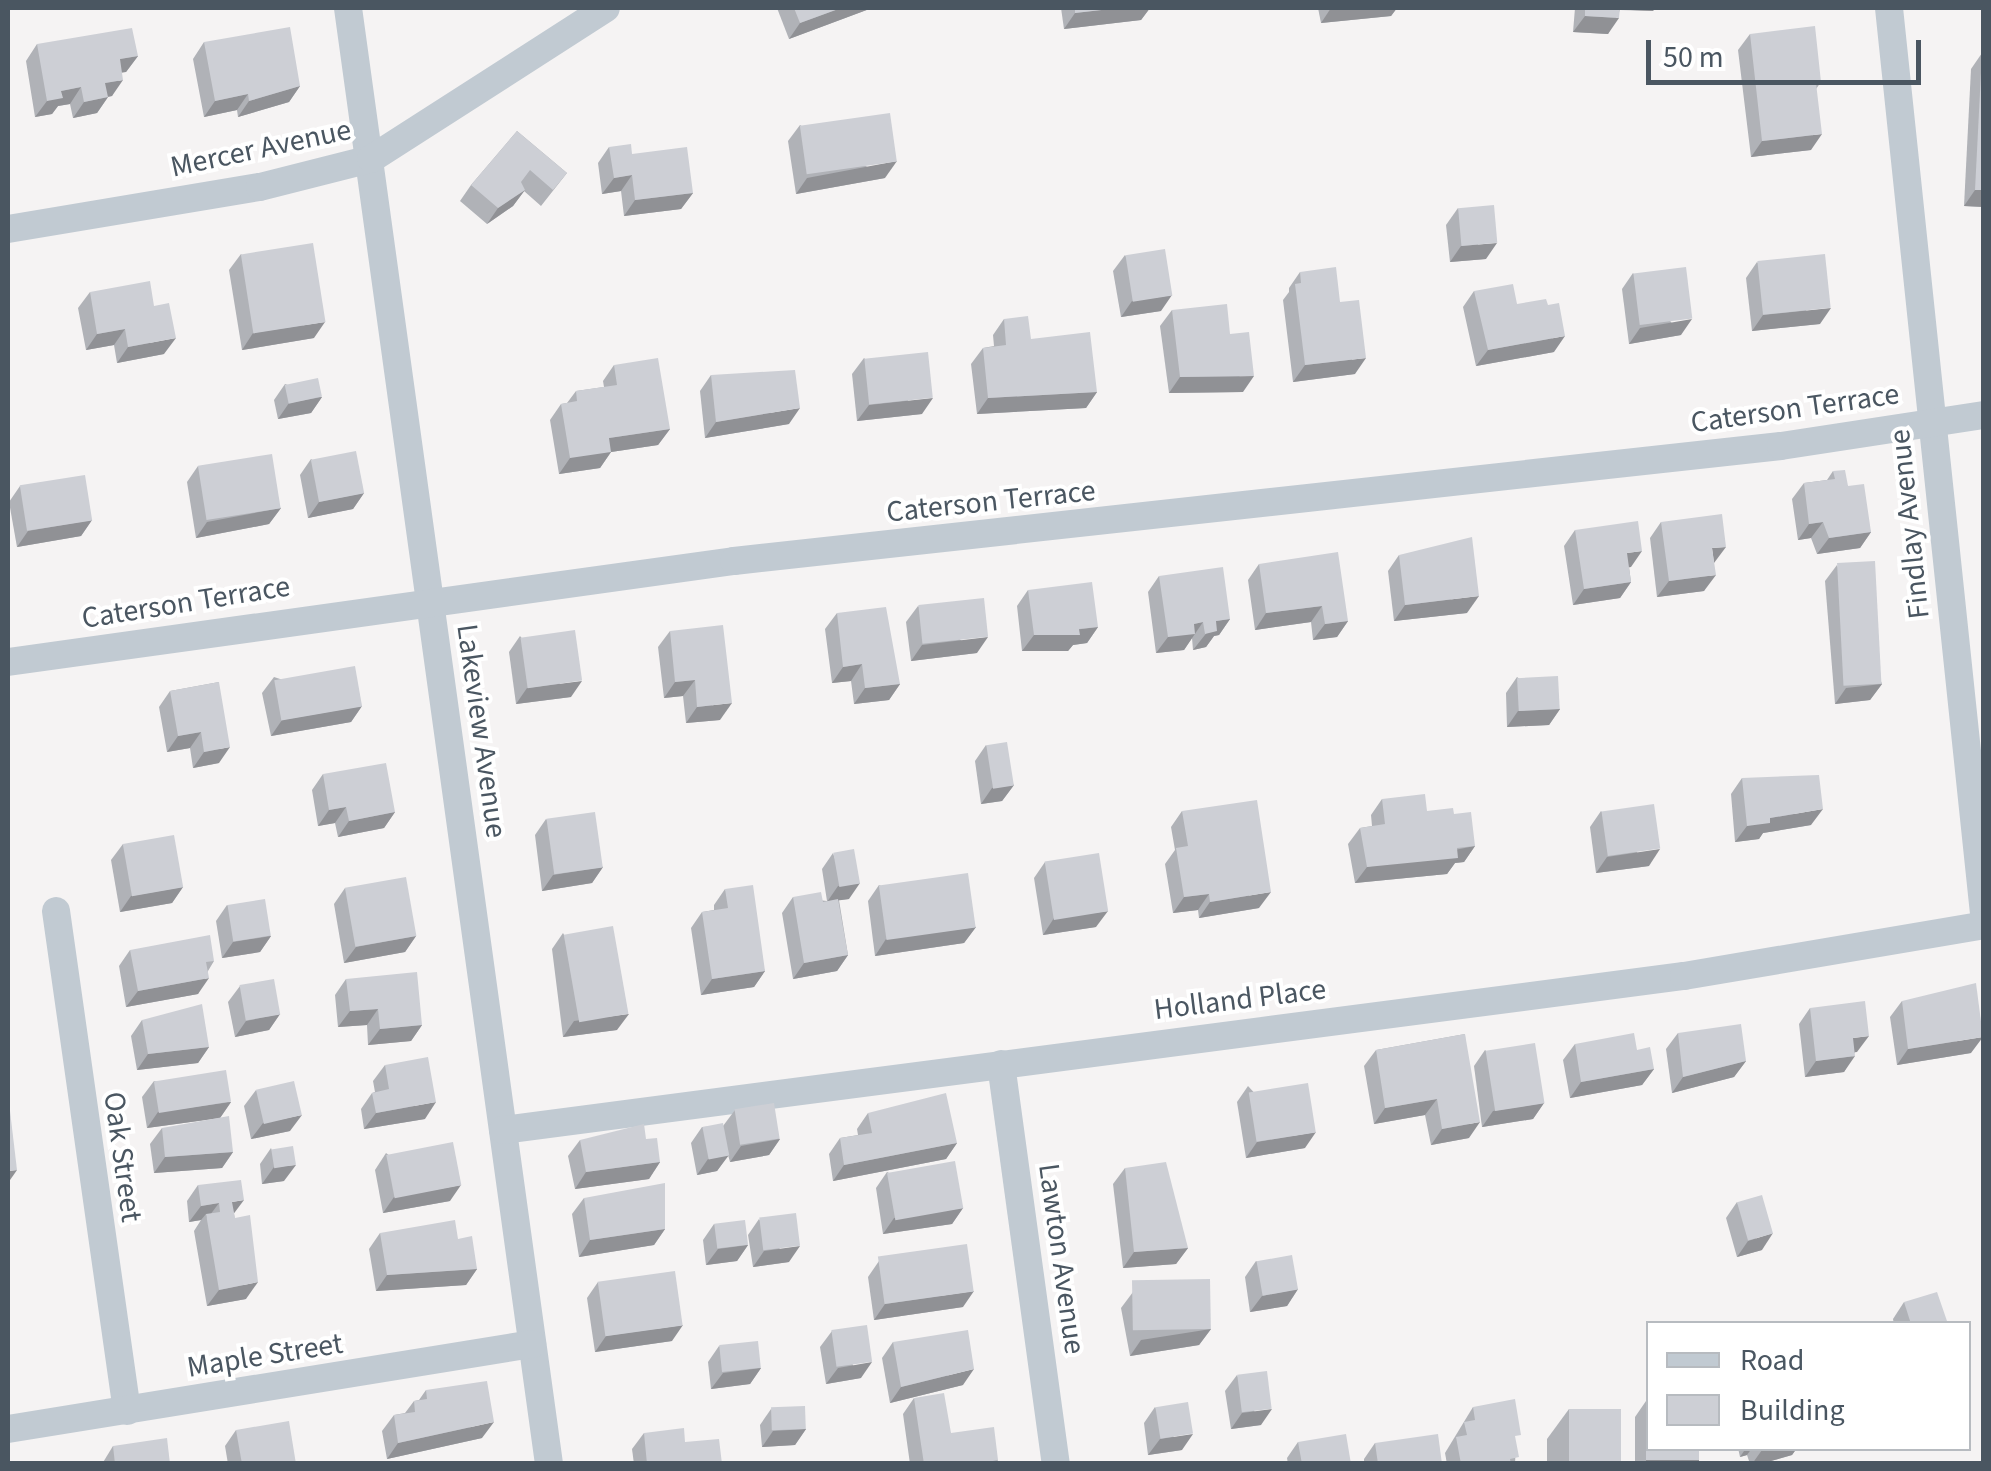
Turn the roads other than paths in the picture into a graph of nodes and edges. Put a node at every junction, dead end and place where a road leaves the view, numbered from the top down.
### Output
1 (348, 8) edge
2 (606, 8) edge
3 (1889, 8) edge
4 (370, 159) junction
5 (8, 229) edge
6 (1984, 416) edge
7 (1932, 423) junction
8 (430, 599) junction
9 (8, 662) edge
10 (56, 911) dead end
11 (1984, 914) edge
12 (1984, 925) edge
13 (1001, 1064) junction
14 (504, 1130) junction
15 (532, 1344) junction
16 (127, 1411) junction
17 (8, 1429) edge
18 (549, 1464) edge
19 (1056, 1464) edge

1 - 4 street, Lakeview Avenue
2 - 4 street, Mercer Avenue
3 - 7 street, Findlay Avenue
4 - 5 street, Mercer Avenue
4 - 8 street, Lakeview Avenue
6 - 7 street, Caterson Terrace
7 - 8 street, Caterson Terrace
7 - 11 street, Findlay Avenue
8 - 9 street, Caterson Terrace
8 - 14 street, Lakeview Avenue
10 - 16 street, Oak Street
12 - 13 street, Holland Place
13 - 14 street, Holland Place
13 - 19 street, Lawton Avenue
14 - 15 street, Lakeview Avenue
15 - 16 street, Maple Street
15 - 18 street, Lakeview Avenue
16 - 17 street, Maple Street

